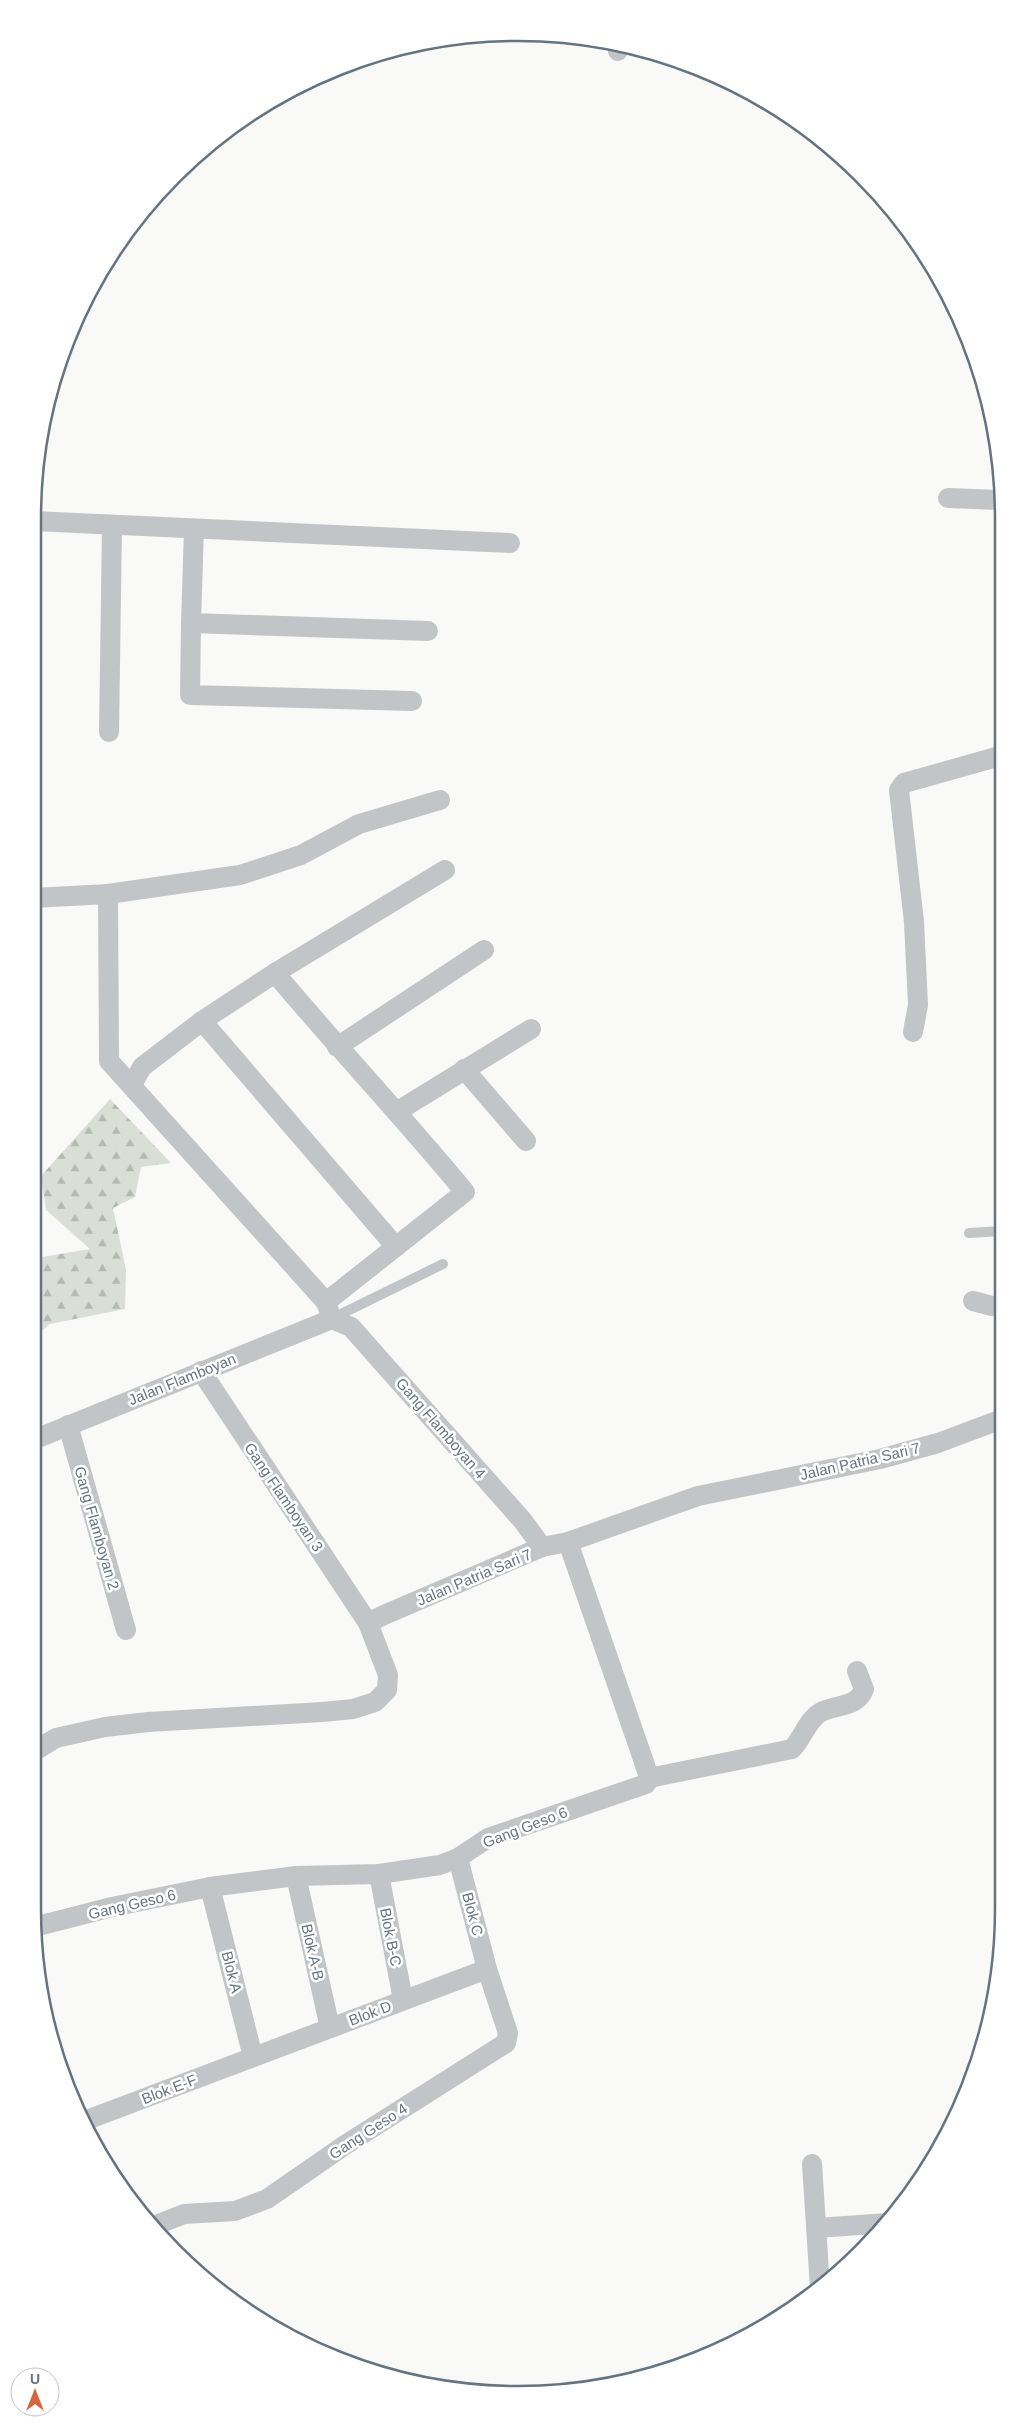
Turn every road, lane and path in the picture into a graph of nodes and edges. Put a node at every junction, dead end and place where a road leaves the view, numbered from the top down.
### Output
1 (948, 498) dead end
2 (994, 500) edge
3 (41, 521) edge
4 (112, 525) junction
5 (194, 529) junction
6 (510, 543) dead end
7 (191, 623) junction
8 (428, 631) dead end
9 (412, 701) dead end
10 (109, 732) dead end
11 (995, 757) edge
12 (440, 800) dead end
13 (445, 870) dead end
14 (108, 894) junction
15 (41, 898) edge
16 (484, 950) dead end
17 (275, 973) junction
18 (202, 1021) junction
19 (531, 1028) dead end
20 (913, 1032) dead end
21 (337, 1047) junction
22 (464, 1069) junction
23 (132, 1085) junction
24 (398, 1111) junction
25 (526, 1141) dead end
26 (995, 1231) edge
27 (969, 1233) dead end
28 (396, 1246) junction
29 (443, 1264) dead end
30 (973, 1301) dead end
31 (995, 1306) edge
32 (329, 1310) junction
33 (201, 1371) junction
34 (995, 1422) edge
35 (68, 1425) junction
36 (41, 1436) edge
37 (568, 1542) junction
38 (542, 1548) junction
39 (368, 1623) junction
40 (126, 1630) dead end
41 (857, 1671) dead end
42 (41, 1747) edge
43 (649, 1778) junction
44 (458, 1858) junction
45 (379, 1874) junction
46 (296, 1876) junction
47 (210, 1887) junction
48 (42, 1925) edge
49 (488, 1969) junction
50 (403, 2000) junction
51 (330, 2028) junction
52 (254, 2057) junction
53 (90, 2119) edge
54 (812, 2164) dead end
55 (160, 2224) edge
56 (875, 2224) edge
57 (817, 2228) junction
58 (819, 2277) edge

1 - 2 street
3 - 4 street
4 - 5 street
4 - 10 street
5 - 6 street
5 - 7 street
7 - 8 street
7 - 9 street
11 - 20 street
12 - 14 street
13 - 17 street
14 - 15 street
14 - 23 street
16 - 21 street
17 - 18 street
17 - 21 street
18 - 23 street
18 - 28 street
19 - 22 street
21 - 24 street
22 - 24 street
22 - 25 street
23 - 32 street
24 - 28 street, Jalan Flamboyan
26 - 27 lane
28 - 32 street, Jalan Flamboyan
29 - 32 lane
30 - 31 street
32 - 33 street, Jalan Flamboyan
32 - 38 street, Gang Flamboyan 4
33 - 35 street, Jalan Flamboyan
33 - 39 street, Gang Flamboyan 3
34 - 37 street, Jalan Patria Sari 7
35 - 36 street, Jalan Flamboyan
35 - 40 street, Gang Flamboyan 2
37 - 38 street, Jalan Patria Sari 7
37 - 43 street
38 - 39 street, Jalan Patria Sari 7
39 - 42 street
41 - 43 street
43 - 44 street, Gang Geso 6
44 - 45 street, Gang Geso 6
44 - 49 street, Blok C
45 - 46 street, Gang Geso 6
45 - 50 street, Blok B-C
46 - 47 street, Gang Geso 6
46 - 51 street, Blok A-B
47 - 48 street, Gang Geso 6
47 - 52 street, Blok A
49 - 50 street, Blok D
49 - 55 street, Gang Geso 4
50 - 51 street, Blok D
51 - 52 street, Blok D
52 - 53 street, Blok E-F
54 - 57 street
56 - 57 street
57 - 58 street

